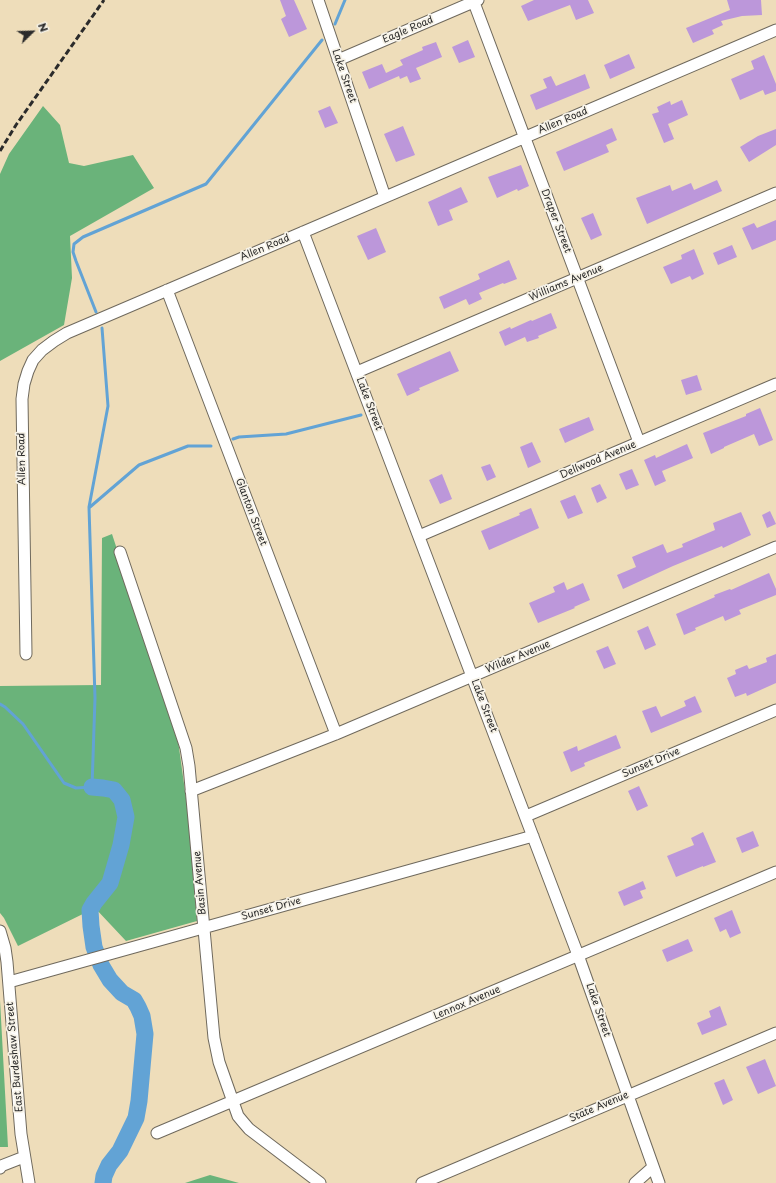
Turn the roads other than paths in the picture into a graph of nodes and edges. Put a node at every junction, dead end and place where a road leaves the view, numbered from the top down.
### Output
1 (318, 0) edge
2 (475, 1) edge
3 (776, 30) edge
4 (338, 60) junction
5 (525, 137) junction
6 (776, 193) edge
7 (385, 197) junction
8 (303, 232) junction
9 (578, 278) junction
10 (167, 290) junction
11 (357, 372) junction
12 (776, 384) edge
13 (639, 442) junction
14 (419, 536) junction
15 (776, 548) edge
16 (120, 552) dead end
17 (26, 654) dead end
18 (472, 676) junction
19 (776, 710) edge
20 (336, 734) junction
21 (192, 791) junction
22 (526, 816) junction
23 (533, 836) junction
24 (776, 872) edge
25 (203, 928) junction
26 (0, 931) edge
27 (578, 955) junction
28 (9, 982) junction
29 (776, 1033) edge
30 (627, 1095) junction
31 (233, 1102) junction
32 (157, 1133) dead end
33 (24, 1157) junction
34 (653, 1167) junction
35 (0, 1168) edge
36 (29, 1183) edge
37 (320, 1183) edge
38 (422, 1183) edge
39 (635, 1183) edge
40 (659, 1183) edge

1 - 4 street, Lake Street
2 - 4 street, Eagle Road
2 - 5 street, Draper Street
3 - 5 street, Allen Road
4 - 7 street, Lake Street
5 - 7 street, Allen Road
5 - 9 street, Draper Street
6 - 9 street, Williams Avenue
7 - 8 street, Allen Road
8 - 10 street, Allen Road
8 - 11 street, Lake Street
9 - 11 street, Williams Avenue
9 - 13 street, Draper Street
10 - 17 street, Allen Road
10 - 20 street, Glanton Street
11 - 14 street, Lake Street
12 - 13 street, Dellwood Avenue
13 - 14 street, Dellwood Avenue
14 - 18 street, Lake Street
15 - 18 street, Wilder Avenue
16 - 21 street, Basin Avenue
18 - 20 street, Wilder Avenue
18 - 22 street, Lake Street
19 - 22 street, Sunset Drive
20 - 21 street, Wilder Avenue
21 - 25 street, Basin Avenue
22 - 23 street, Lake Street
23 - 25 street, Sunset Drive
23 - 27 street, Lake Street
24 - 27 street, Lennox Avenue
25 - 28 street, Sunset Drive
25 - 31 street, Basin Avenue
26 - 28 street, East Burdeshaw Street
27 - 30 street, Lake Street
27 - 31 street, Lennox Avenue
28 - 33 street, East Burdeshaw Street
29 - 30 street, State Avenue
30 - 34 street, Lake Street
30 - 38 street, State Avenue
31 - 32 street, Lennox Avenue
31 - 37 street, Basin Avenue
33 - 35 street
33 - 36 street, East Burdeshaw Street
34 - 39 street
34 - 40 street, Lake Street

